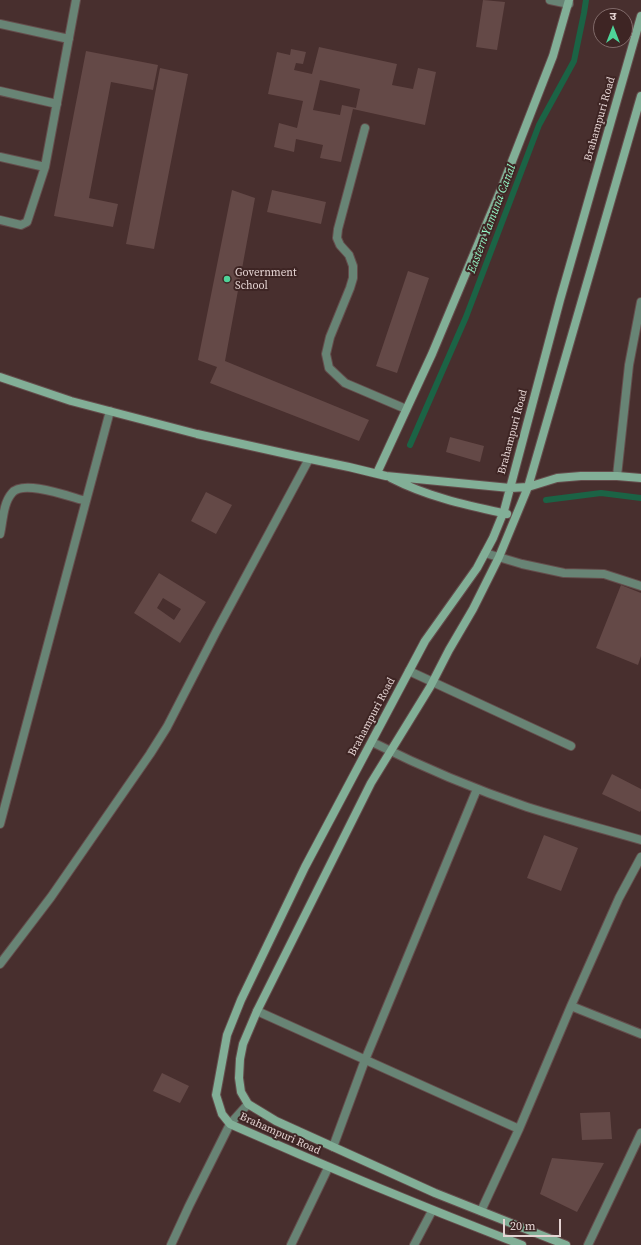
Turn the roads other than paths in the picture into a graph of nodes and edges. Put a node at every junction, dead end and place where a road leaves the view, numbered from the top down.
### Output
1 (76, 0) edge
2 (550, 0) edge
3 (569, 2) edge
4 (641, 16) edge
5 (0, 24) edge
6 (69, 39) junction
7 (0, 92) edge
8 (641, 96) edge
9 (57, 104) junction
10 (638, 113) edge
11 (365, 128) dead end
12 (0, 158) edge
13 (45, 167) junction
14 (0, 220) edge
15 (641, 302) edge
16 (0, 377) edge
17 (406, 409) junction
18 (110, 411) junction
19 (309, 459) junction
20 (377, 473) junction
21 (386, 476) junction
22 (617, 476) junction
23 (641, 478) edge
24 (528, 487) junction
25 (510, 488) junction
26 (86, 502) junction
27 (502, 513) junction
28 (515, 516) junction
29 (0, 534) edge
30 (485, 553) junction
31 (499, 557) junction
32 (641, 586) edge
33 (409, 671) junction
34 (432, 682) junction
35 (372, 742) junction
36 (571, 746) dead end
37 (391, 752) junction
38 (477, 788) junction
39 (0, 824) edge
40 (641, 840) edge
41 (641, 857) edge
42 (0, 964) edge
43 (571, 1006) junction
44 (257, 1011) junction
45 (641, 1034) edge
46 (364, 1060) junction
47 (248, 1104) junction
48 (230, 1124) junction
49 (519, 1129) junction
50 (641, 1133) edge
51 (333, 1147) junction
52 (328, 1168) junction
53 (432, 1211) junction
54 (481, 1211) junction
55 (562, 1244) edge
56 (171, 1245) edge
57 (291, 1245) edge
58 (414, 1245) edge
59 (522, 1245) edge
60 (588, 1245) edge

1 - 6 street
2 - 3 street
3 - 17 street
4 - 25 street, Brahampuri Road
5 - 6 street
6 - 9 street
7 - 9 street
8 - 10 street, Brahampuri Road
9 - 13 street
10 - 24 street, Brahampuri Road
11 - 17 street
12 - 13 street
13 - 14 street
15 - 22 street
16 - 18 street
17 - 20 street
18 - 19 street
18 - 26 street
19 - 20 street
19 - 42 street
20 - 21 street
21 - 25 street
21 - 27 street
22 - 23 street
22 - 24 street
24 - 25 street
24 - 28 street, Brahampuri Road
25 - 27 street, Brahampuri Road
26 - 29 street
26 - 39 street
27 - 28 street
27 - 30 street, Brahampuri Road
28 - 31 street, Brahampuri Road
30 - 31 street
30 - 33 street, Brahampuri Road
31 - 32 street
31 - 34 street, Brahampuri Road
33 - 34 street
33 - 35 street, Brahampuri Road
34 - 36 street
34 - 37 street, Brahampuri Road
35 - 37 street
35 - 48 street, Brahampuri Road
37 - 38 street
37 - 44 street, Brahampuri Road
38 - 40 street
38 - 46 street
41 - 43 street
43 - 45 street
43 - 49 street
44 - 46 street
44 - 47 street, Brahampuri Road
46 - 49 street
46 - 51 street
47 - 48 street
47 - 51 street, Brahampuri Road
48 - 52 street, Brahampuri Road
48 - 56 street
49 - 54 street
50 - 60 street
51 - 54 street, Brahampuri Road
52 - 53 street, Brahampuri Road
52 - 57 street
53 - 58 street
53 - 59 street, Brahampuri Road
54 - 55 street, Brahampuri Road

